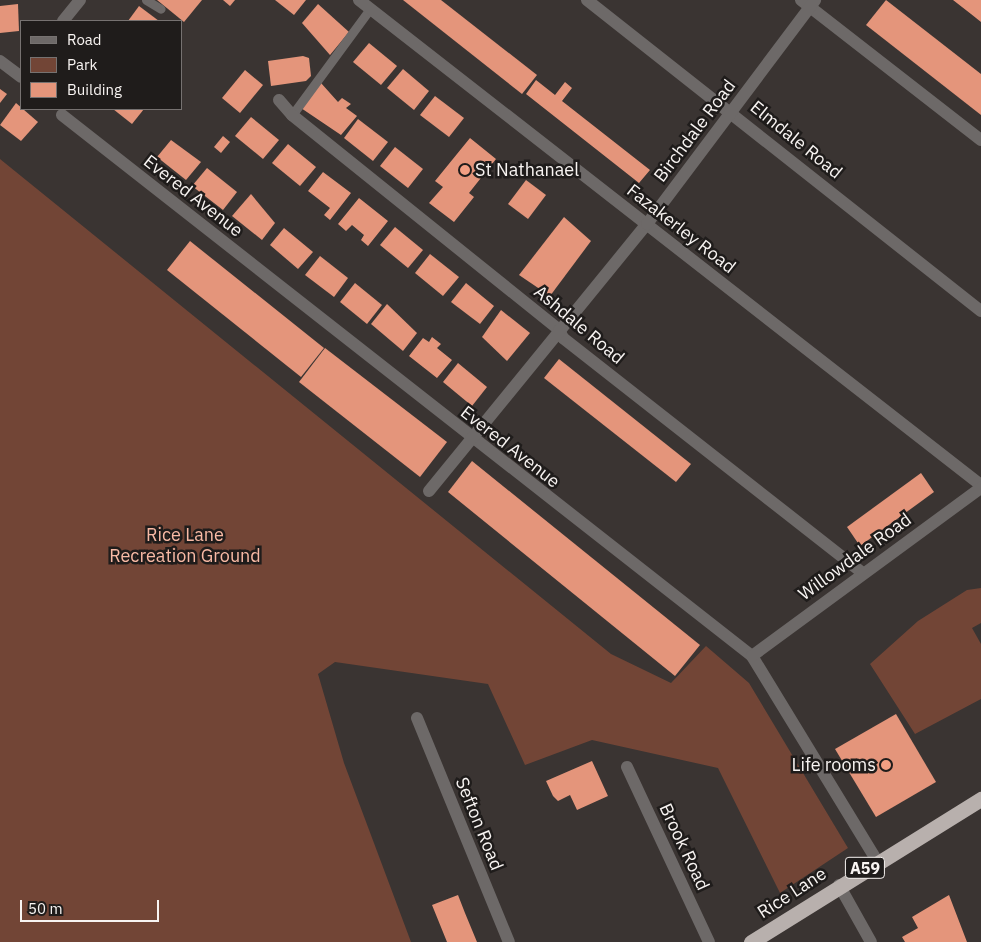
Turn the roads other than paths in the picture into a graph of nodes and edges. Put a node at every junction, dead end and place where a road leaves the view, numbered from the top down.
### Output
1 (80, 0) edge
2 (146, 0) edge
3 (359, 0) edge
4 (587, 0) edge
5 (809, 2) edge
6 (374, 4) edge
7 (161, 9) dead end
8 (64, 20) edge
9 (0, 61) edge
10 (20, 74) edge
11 (279, 100) dead end
12 (732, 111) junction
13 (62, 115) dead end
14 (292, 115) junction
15 (981, 140) edge
16 (647, 224) junction
17 (981, 311) edge
18 (559, 330) junction
19 (470, 440) junction
20 (981, 487) edge
21 (429, 491) dead end
22 (862, 572) junction
23 (752, 656) junction
24 (417, 718) dead end
25 (627, 767) dead end
26 (981, 799) edge
27 (877, 861) junction
28 (839, 885) junction
29 (509, 942) edge
30 (708, 942) edge
31 (751, 942) edge
32 (871, 942) edge

1 - 8 street
2 - 7 lane
3 - 6 street, Fazakerley Road
4 - 12 street, Elmdale Road
5 - 12 street, Birchdale Road
5 - 15 street
6 - 14 lane
6 - 16 street, Fazakerley Road
9 - 10 street
11 - 14 street, Ashdale Road
12 - 16 street, Birchdale Road
12 - 17 street, Elmdale Road
13 - 19 street, Evered Avenue
14 - 18 street, Ashdale Road
16 - 18 street, Birchdale Road
16 - 20 street, Fazakerley Road
18 - 19 street, Birchdale Road
18 - 22 street, Ashdale Road
19 - 21 street, Birchdale Road
19 - 23 street, Evered Avenue
20 - 22 street, Willowdale Road
22 - 23 street, Willowdale Road
23 - 27 street, Evered Avenue
24 - 29 street, Sefton Road
25 - 30 street, Brook Road
26 - 27 highway, Rice Lane / A59
27 - 28 highway, Rice Lane / A59
28 - 31 highway, Rice Lane / A59
28 - 32 street

